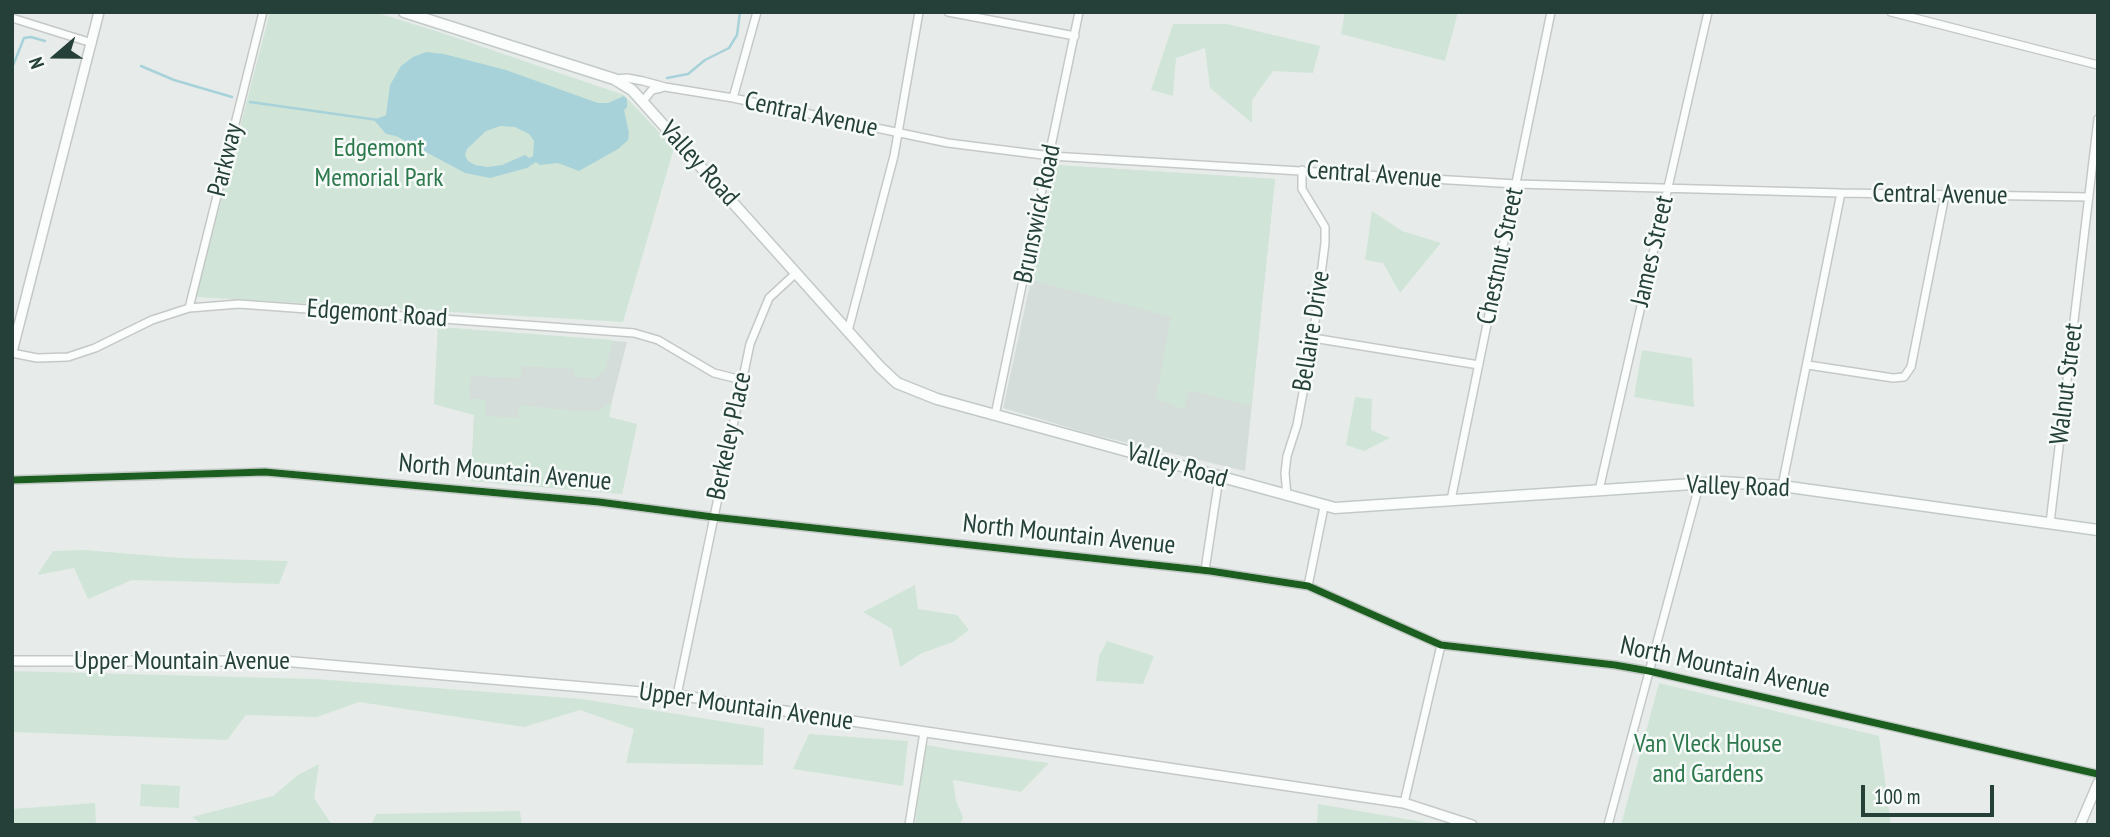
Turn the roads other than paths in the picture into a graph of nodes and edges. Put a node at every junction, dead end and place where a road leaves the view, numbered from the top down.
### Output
1 (99, 12) edge
2 (262, 12) edge
3 (404, 12) edge
4 (757, 12) edge
5 (919, 12) edge
6 (948, 12) edge
7 (1079, 12) edge
8 (1551, 12) edge
9 (1708, 12) edge
10 (1891, 12) edge
11 (12, 18) edge
12 (1075, 36) junction
13 (92, 43) junction
14 (2098, 65) edge
15 (614, 79) junction
16 (665, 87) junction
17 (733, 98) junction
18 (643, 101) junction
19 (2098, 119) edge
20 (898, 134) junction
21 (1051, 156) junction
22 (1302, 170) junction
23 (1516, 184) junction
24 (1668, 189) junction
25 (1841, 193) junction
26 (1945, 195) junction
27 (2089, 197) junction
28 (2086, 220) junction
29 (2096, 222) edge
30 (796, 273) junction
31 (189, 308) junction
32 (848, 331) junction
33 (1313, 338) junction
34 (12, 353) edge
35 (1479, 365) junction
36 (1808, 365) junction
37 (741, 380) junction
38 (995, 415) junction
39 (1219, 478) junction
40 (12, 480) edge
41 (1700, 482) junction
42 (1782, 486) junction
43 (1599, 490) junction
44 (1287, 497) junction
45 (1451, 500) junction
46 (1324, 507) junction
47 (713, 517) junction
48 (2050, 523) junction
49 (2098, 530) edge
50 (1205, 570) junction
51 (1308, 586) junction
52 (1441, 645) junction
53 (12, 661) edge
54 (1649, 671) junction
55 (677, 695) junction
56 (924, 732) junction
57 (2098, 774) edge
58 (2098, 783) edge
59 (1404, 803) junction
60 (909, 825) edge
61 (1472, 825) edge
62 (1608, 825) edge
63 (2080, 825) edge

1 - 13 street
2 - 31 street, Parkway
3 - 15 main road, Valley Road
4 - 17 street
5 - 20 street
6 - 12 street
7 - 12 street, Brunswick Road
8 - 23 street, Chestnut Street
9 - 24 street, James Street
10 - 14 street
11 - 13 street
12 - 21 street, Brunswick Road
13 - 34 street
15 - 16 street, Central Avenue
15 - 18 main road, Valley Road
16 - 17 street, Central Avenue
16 - 18 street
17 - 20 street, Central Avenue
18 - 30 main road, Valley Road
19 - 27 street, Walnut Street
20 - 21 street, Central Avenue
20 - 32 street
21 - 22 street, Central Avenue
21 - 38 street, Brunswick Road
22 - 23 street, Central Avenue
22 - 33 street, Bellaire Drive
23 - 24 street, Central Avenue
23 - 35 street, Chestnut Street
24 - 25 street, Central Avenue
24 - 43 street, James Street
25 - 26 street, Central Avenue
25 - 36 street
26 - 27 street, Central Avenue
26 - 36 street
27 - 28 street, Walnut Street
28 - 29 street
28 - 48 street, Walnut Street
30 - 32 main road, Valley Road
30 - 37 street, Berkeley Place
31 - 34 street, Edgemont Road
31 - 37 street, Edgemont Road
32 - 38 main road, Valley Road
33 - 35 street
33 - 44 street, Bellaire Drive
35 - 45 street, Chestnut Street
36 - 42 street
37 - 47 street, Berkeley Place
38 - 39 main road, Valley Road
39 - 44 main road, Valley Road
39 - 50 street
40 - 47 street, North Mountain Avenue
41 - 42 main road, Valley Road
41 - 43 main road, Valley Road
41 - 54 street
42 - 48 main road, Valley Road
43 - 45 main road, Valley Road
44 - 46 main road, Valley Road
45 - 46 main road, Valley Road
46 - 51 street
47 - 50 street, North Mountain Avenue
47 - 55 street, Berkeley Place
48 - 49 main road, Valley Road
50 - 51 street, North Mountain Avenue
51 - 52 street, North Mountain Avenue
52 - 54 street, North Mountain Avenue
52 - 59 street
53 - 55 street, Upper Mountain Avenue
54 - 57 street, North Mountain Avenue
54 - 62 street
55 - 56 street, Upper Mountain Avenue
56 - 59 street, Upper Mountain Avenue
56 - 60 street
58 - 63 street
59 - 61 street, Upper Mountain Avenue

